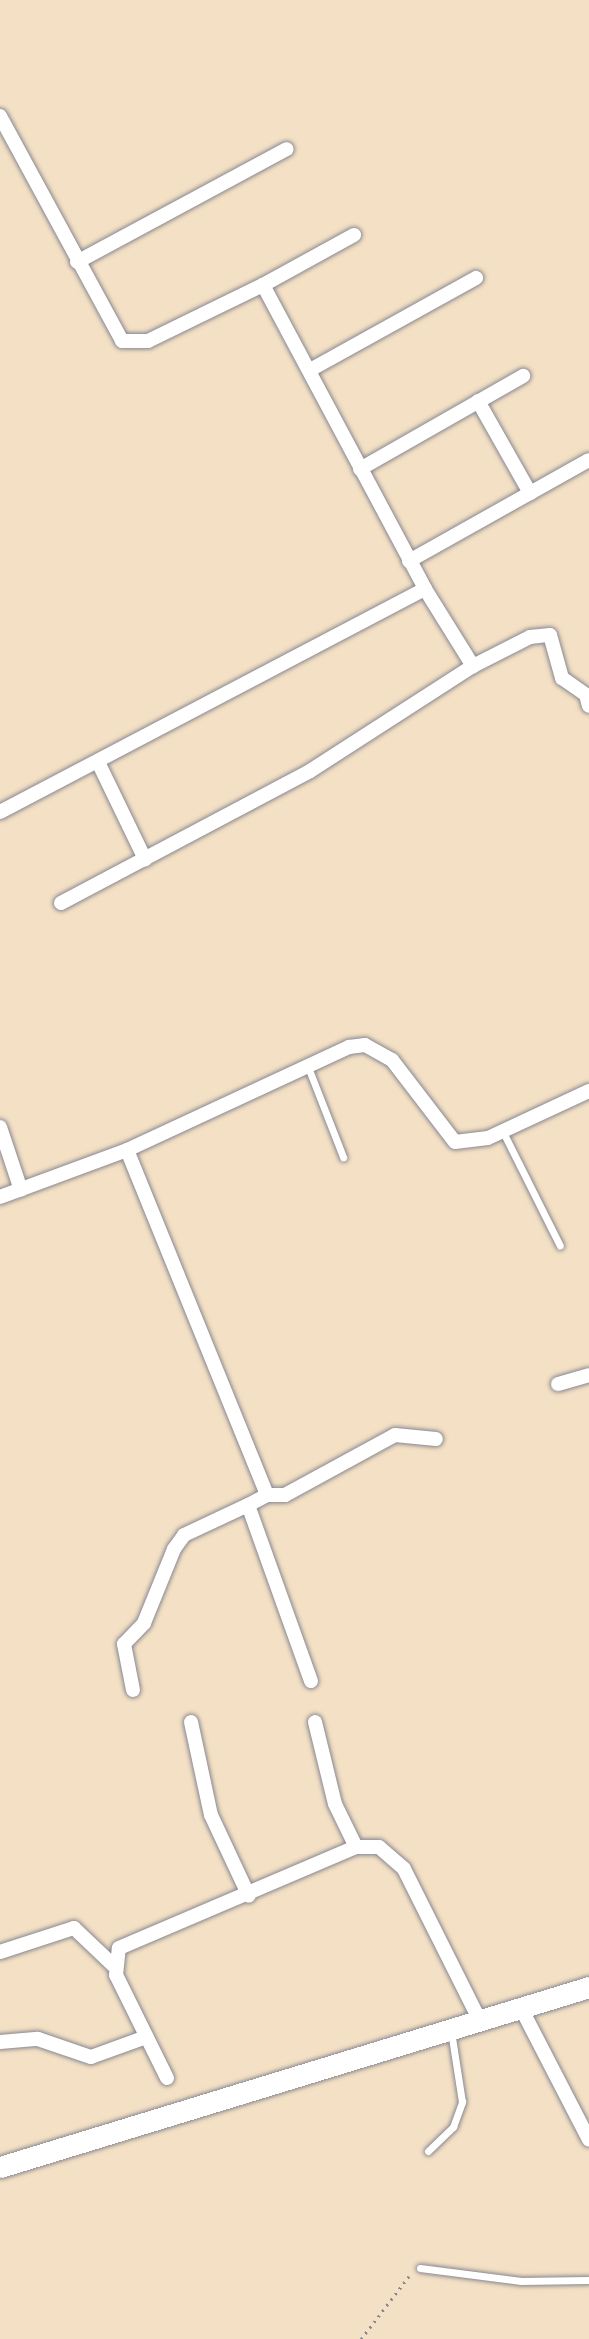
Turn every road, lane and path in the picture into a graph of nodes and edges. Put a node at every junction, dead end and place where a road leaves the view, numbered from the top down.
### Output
1 (0, 116) edge
2 (287, 149) dead end
3 (354, 235) dead end
4 (77, 262) junction
5 (475, 278) dead end
6 (262, 285) junction
7 (310, 370) junction
8 (523, 376) dead end
9 (478, 401) junction
10 (589, 460) edge
11 (360, 469) junction
12 (530, 494) junction
13 (409, 561) junction
14 (425, 589) junction
15 (472, 666) junction
16 (589, 706) edge
17 (99, 764) junction
18 (0, 812) edge
19 (145, 859) junction
20 (61, 903) dead end
21 (308, 1067) junction
22 (589, 1091) edge
23 (0, 1127) edge
24 (502, 1131) junction
25 (127, 1150) junction
26 (343, 1157) dead end
27 (21, 1190) junction
28 (0, 1197) edge
29 (560, 1246) dead end
30 (589, 1374) edge
31 (558, 1384) dead end
32 (436, 1439) dead end
33 (267, 1495) junction
34 (247, 1505) junction
35 (311, 1681) dead end
36 (133, 1690) dead end
37 (191, 1722) dead end
38 (315, 1722) dead end
39 (356, 1847) junction
40 (249, 1896) junction
41 (0, 1952) edge
42 (114, 1966) junction
43 (589, 1987) edge
44 (521, 2008) junction
45 (480, 2021) junction
46 (451, 2030) junction
47 (146, 2037) junction
48 (0, 2042) edge
49 (167, 2078) dead end
50 (589, 2140) edge
51 (428, 2151) dead end
52 (0, 2167) edge
53 (420, 2267) joint
54 (589, 2280) edge
55 (360, 2339) edge

1 - 4 street
2 - 4 street
3 - 6 street
4 - 6 street
5 - 7 street
6 - 7 street
7 - 11 street
8 - 9 street
9 - 11 street
9 - 12 street
10 - 12 street
11 - 13 street
12 - 13 street
13 - 14 street
14 - 15 street
14 - 17 street
15 - 16 street
15 - 19 street
17 - 18 street
17 - 19 street
19 - 20 street
21 - 24 street
21 - 25 street
21 - 26 lane
22 - 24 street
23 - 27 street
24 - 29 lane
25 - 27 street
25 - 33 street
27 - 28 street
30 - 31 street
32 - 33 street
33 - 34 street
34 - 35 street
34 - 36 street
37 - 40 street
38 - 39 street
39 - 40 street
39 - 45 street
40 - 42 street
41 - 42 street
42 - 47 street
43 - 44 street
44 - 45 street
44 - 50 street
45 - 46 street
46 - 51 lane
46 - 52 street
47 - 48 street
47 - 49 street
53 - 54 lane
53 - 55 path

